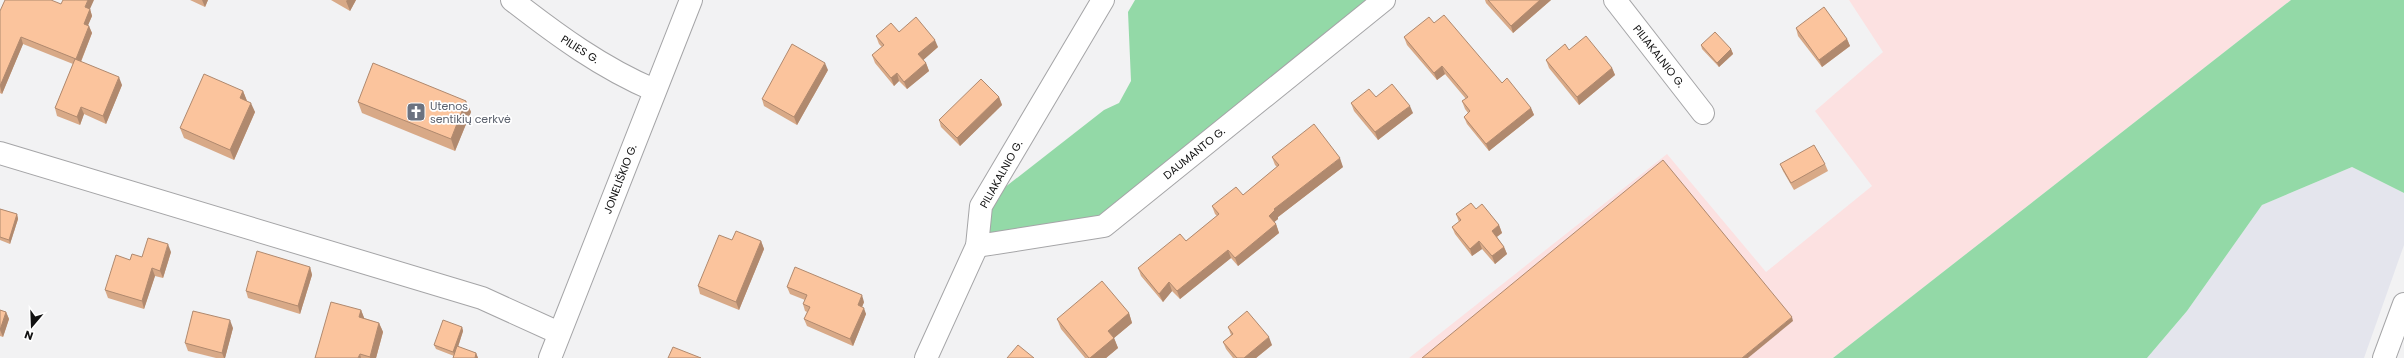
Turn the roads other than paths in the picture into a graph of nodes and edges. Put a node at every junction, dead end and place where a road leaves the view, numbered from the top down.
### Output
1 (512, 0) edge
2 (691, 0) edge
3 (1103, 0) edge
4 (1384, 0) edge
5 (1615, 0) edge
6 (654, 90) junction
7 (1703, 113) dead end
8 (0, 153) edge
9 (977, 246) junction
10 (2404, 304) edge
11 (559, 333) junction
12 (550, 358) edge
13 (926, 358) edge
14 (2384, 358) edge

1 - 6 main road, PILIES G.
2 - 6 main road, JONELIŠKIO G.
3 - 9 main road, PILIAKALNIO G.
4 - 9 main road, DAUMANTO G.
5 - 7 main road, PILIAKALNIO G.
6 - 11 main road, JONELIŠKIO G.
8 - 11 main road
9 - 13 main road, PILIAKALNIO G.
10 - 14 main road
11 - 12 main road, JONELIŠKIO G.

